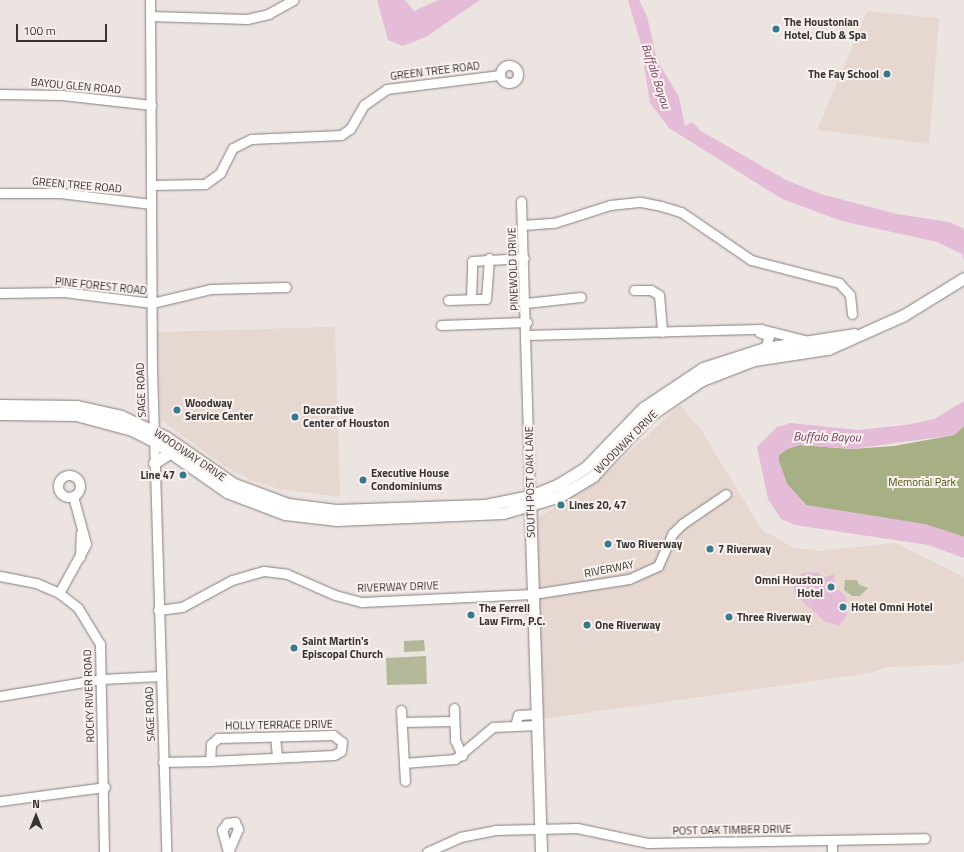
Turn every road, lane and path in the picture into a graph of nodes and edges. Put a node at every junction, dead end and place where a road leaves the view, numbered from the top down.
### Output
1 (150, 0) edge
2 (293, 0) edge
3 (150, 16) junction
4 (500, 76) dead end
5 (0, 94) edge
6 (151, 105) junction
7 (151, 185) junction
8 (0, 193) edge
9 (521, 201) dead end
10 (151, 204) junction
11 (523, 225) junction
12 (489, 258) junction
13 (524, 258) junction
14 (964, 278) edge
15 (286, 287) dead end
16 (634, 290) dead end
17 (0, 293) edge
18 (581, 297) dead end
19 (471, 299) junction
20 (448, 300) dead end
21 (152, 303) junction
22 (526, 303) junction
23 (852, 314) dead end
24 (527, 322) junction
25 (441, 325) dead end
26 (752, 330) junction
27 (662, 332) junction
28 (867, 332) junction
29 (527, 336) junction
30 (807, 340) junction
31 (765, 348) junction
32 (746, 358) junction
33 (0, 405) edge
34 (14, 409) junction
35 (0, 414) edge
36 (154, 435) junction
37 (625, 436) junction
38 (171, 452) junction
39 (154, 463) junction
40 (726, 494) dead end
41 (73, 496) dead end
42 (530, 496) junction
43 (530, 508) junction
44 (429, 513) junction
45 (498, 514) junction
46 (330, 515) junction
47 (531, 521) junction
48 (0, 576) edge
49 (59, 593) junction
50 (533, 594) junction
51 (158, 610) junction
52 (160, 676) junction
53 (102, 679) junction
54 (0, 696) edge
55 (454, 708) dead end
56 (401, 710) dead end
57 (454, 720) junction
58 (537, 720) junction
59 (402, 722) junction
60 (275, 737) junction
61 (462, 755) junction
62 (276, 756) junction
63 (210, 761) junction
64 (163, 762) junction
65 (404, 763) junction
66 (405, 781) dead end
67 (104, 786) junction
68 (0, 801) edge
69 (540, 829) junction
70 (925, 838) dead end
71 (832, 840) junction
72 (104, 852) edge
73 (166, 852) edge
74 (428, 852) edge
75 (541, 852) edge
76 (832, 852) edge

1 - 3 street, SAGE ROAD
2 - 3 street
3 - 6 street, SAGE ROAD
4 - 7 street, GREEN TREE ROAD
5 - 6 street, BAYOU GLEN ROAD
6 - 7 street, SAGE ROAD
7 - 10 street, SAGE ROAD
8 - 10 street, GREEN TREE ROAD
9 - 11 street, PINEWOLD DRIVE
10 - 21 street, SAGE ROAD
11 - 13 street, PINEWOLD DRIVE
11 - 23 street
12 - 13 street
12 - 19 street
12 - 19 street
13 - 22 street, PINEWOLD DRIVE
14 - 28 main road, WOODWAY DRIVE
15 - 21 street
16 - 27 street
17 - 21 street, PINE FOREST ROAD
18 - 22 street
19 - 20 street
21 - 36 street, SAGE ROAD
22 - 24 street, PINEWOLD DRIVE
24 - 25 street
24 - 29 street, PINEWOLD DRIVE
26 - 27 street
26 - 30 street
26 - 31 street
27 - 29 street
28 - 30 main road, WOODWAY DRIVE
28 - 32 main road, WOODWAY DRIVE
29 - 42 street, SOUTH POST OAK LANE
30 - 31 main road, WOODWAY DRIVE
31 - 32 main road, WOODWAY DRIVE
32 - 37 main road, WOODWAY DRIVE
33 - 34 main road, WOODWAY DRIVE
34 - 35 main road, WOODWAY DRIVE
34 - 36 main road, WOODWAY DRIVE
36 - 38 main road, WOODWAY DRIVE
36 - 39 street, SAGE ROAD
36 - 46 main road, WOODWAY DRIVE
37 - 42 main road, WOODWAY DRIVE
37 - 43 main road, WOODWAY DRIVE
38 - 39 main road
38 - 46 main road, WOODWAY DRIVE
39 - 51 street, SAGE ROAD
40 - 50 street, RIVERWAY
41 - 49 street
42 - 43 main road, SOUTH POST OAK LANE
42 - 44 main road, WOODWAY DRIVE
43 - 45 main road, WOODWAY DRIVE
43 - 47 main road, SOUTH POST OAK LANE
44 - 45 main road, WOODWAY DRIVE
44 - 46 main road, WOODWAY DRIVE
45 - 47 main road
47 - 50 main road, SOUTH POST OAK LANE
48 - 49 street, ROCKY RIVER ROAD
49 - 53 street, ROCKY RIVER ROAD
50 - 51 street, RIVERWAY DRIVE
50 - 58 main road, SOUTH POST OAK LANE
51 - 52 street, SAGE ROAD
52 - 53 street
52 - 64 street, SAGE ROAD
53 - 54 street
53 - 67 street, ROCKY RIVER ROAD
55 - 57 street
56 - 59 street
57 - 59 street
57 - 61 street
58 - 61 street
58 - 69 main road, SOUTH POST OAK LANE
59 - 65 street
60 - 62 street
60 - 62 street, HOLLY TERRACE DRIVE
60 - 63 street, HOLLY TERRACE DRIVE
61 - 65 street
62 - 63 street, HOLLY TERRACE DRIVE
63 - 64 street, HOLLY TERRACE DRIVE
64 - 73 street, SAGE ROAD
65 - 66 street
67 - 68 street
67 - 72 street, ROCKY RIVER ROAD
69 - 71 street, POST OAK TIMBER DRIVE
69 - 74 street, POST OAK TIMBER DRIVE
69 - 75 main road, SOUTH POST OAK LANE
70 - 71 street, POST OAK TIMBER DRIVE
71 - 76 street

